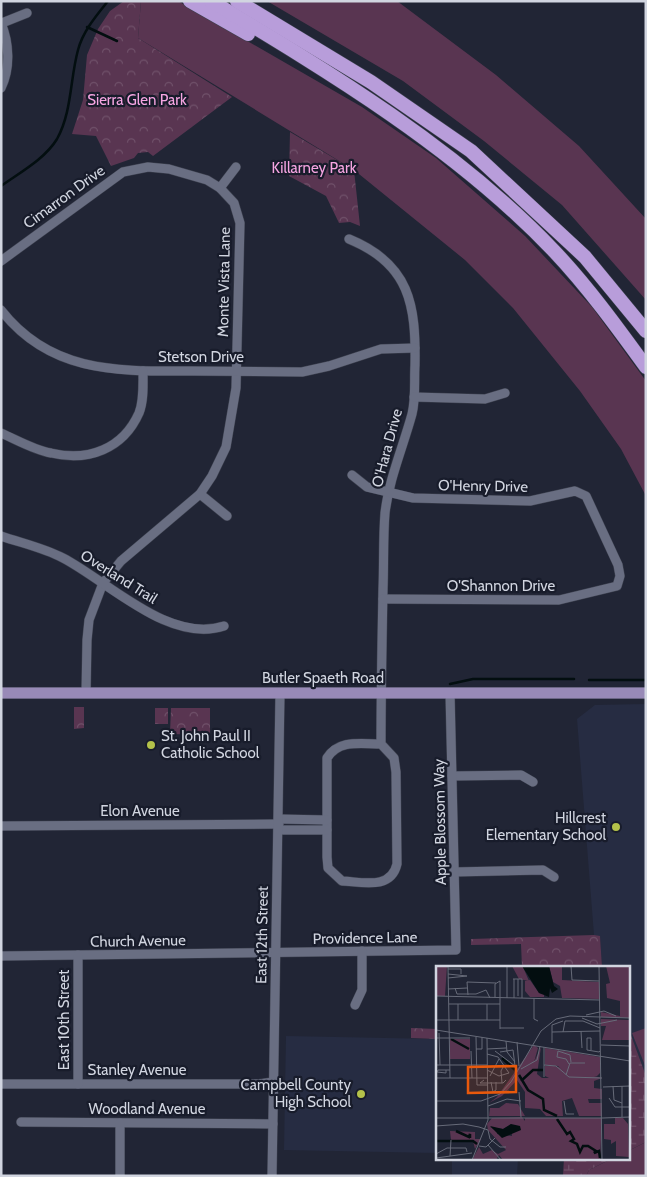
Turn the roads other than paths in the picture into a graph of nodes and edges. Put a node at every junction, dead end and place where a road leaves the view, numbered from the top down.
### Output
1 (190, 1) edge
2 (211, 1) edge
3 (237, 1) edge
4 (27, 13) dead end
5 (1, 23) edge
6 (1, 88) edge
7 (382, 110) junction
8 (236, 167) dead end
9 (207, 180) joint
10 (220, 188) junction
11 (348, 239) dead end
12 (1, 261) edge
13 (1, 310) edge
14 (646, 331) edge
15 (415, 348) junction
16 (646, 367) edge
17 (143, 371) junction
18 (236, 371) junction
19 (505, 393) dead end
20 (414, 397) junction
21 (1, 433) edge
22 (352, 475) dead end
23 (389, 493) junction
24 (200, 494) junction
25 (227, 516) dead end
26 (1, 536) edge
27 (103, 582) junction
28 (617, 586) joint
29 (383, 599) junction
30 (224, 626) dead end
31 (1, 693) edge
32 (86, 693) junction
33 (381, 693) junction
34 (450, 693) junction
35 (646, 693) edge
36 (280, 694) junction
37 (381, 744) junction
38 (452, 776) junction
39 (533, 782) dead end
40 (279, 824) junction
41 (327, 825) junction
42 (1, 826) edge
43 (454, 872) junction
44 (554, 877) dead end
45 (456, 950) joint
46 (362, 951) junction
47 (275, 953) junction
48 (1, 956) edge
49 (78, 956) junction
50 (356, 1004) dead end
51 (273, 1082) junction
52 (1, 1084) edge
53 (78, 1084) junction
54 (22, 1122) dead end
55 (120, 1123) junction
56 (273, 1124) junction
57 (120, 1176) edge
58 (272, 1176) edge

1 - 7 highway
2 - 7 highway
3 - 14 highway
4 - 5 street
5 - 6 street
7 - 16 highway
8 - 10 street
9 - 10 street, Monte Vista Lane
9 - 12 street, Cimarron Drive
10 - 18 street, Monte Vista Lane
11 - 15 street, O'Hara Drive
13 - 17 street, Stetson Drive
15 - 18 street, Stetson Drive
15 - 20 street, O'Hara Drive
17 - 18 street, Stetson Drive
17 - 21 street
18 - 24 street, Monte Vista Lane
19 - 20 street
20 - 23 street, O'Hara Drive
22 - 23 street, O'Henry Drive
23 - 28 street, O'Henry Drive
23 - 29 street, O'Hara Drive
24 - 25 street
24 - 27 street, Monte Vista Lane
26 - 27 street, Overland Trail
27 - 30 street, Overland Trail
27 - 32 street, Monte Vista Lane
28 - 29 street, O'Shannon Drive
29 - 33 street, O'Hara Drive
31 - 32 main road, Butler Spaeth Road
32 - 36 main road, Butler Spaeth Road
33 - 34 main road, Butler Spaeth Road
33 - 36 main road, Butler Spaeth Road
33 - 37 street, O'Hara Drive
34 - 35 main road, Butler Spaeth Road
34 - 38 street, Apple Blossom Way
36 - 40 street, East 12th Street
37 - 41 street
37 - 41 street
38 - 39 street
38 - 43 street, Apple Blossom Way
40 - 41 street, Elon Avenue
40 - 42 street, Elon Avenue
40 - 47 street, East 12th Street
43 - 44 street
43 - 45 street, Apple Blossom Way
45 - 46 street, Providence Lane
46 - 47 street, Providence Lane
46 - 50 street
47 - 49 street, Church Avenue
47 - 51 street, East 12th Street
48 - 49 street, Church Avenue
49 - 53 street, East 10th Street
51 - 53 street, Stanley Avenue
51 - 56 street, East 12th Street
52 - 53 street, Stanley Avenue
54 - 55 street, Woodland Avenue
55 - 56 street, Woodland Avenue
55 - 57 street
56 - 58 street, East 12th Street

